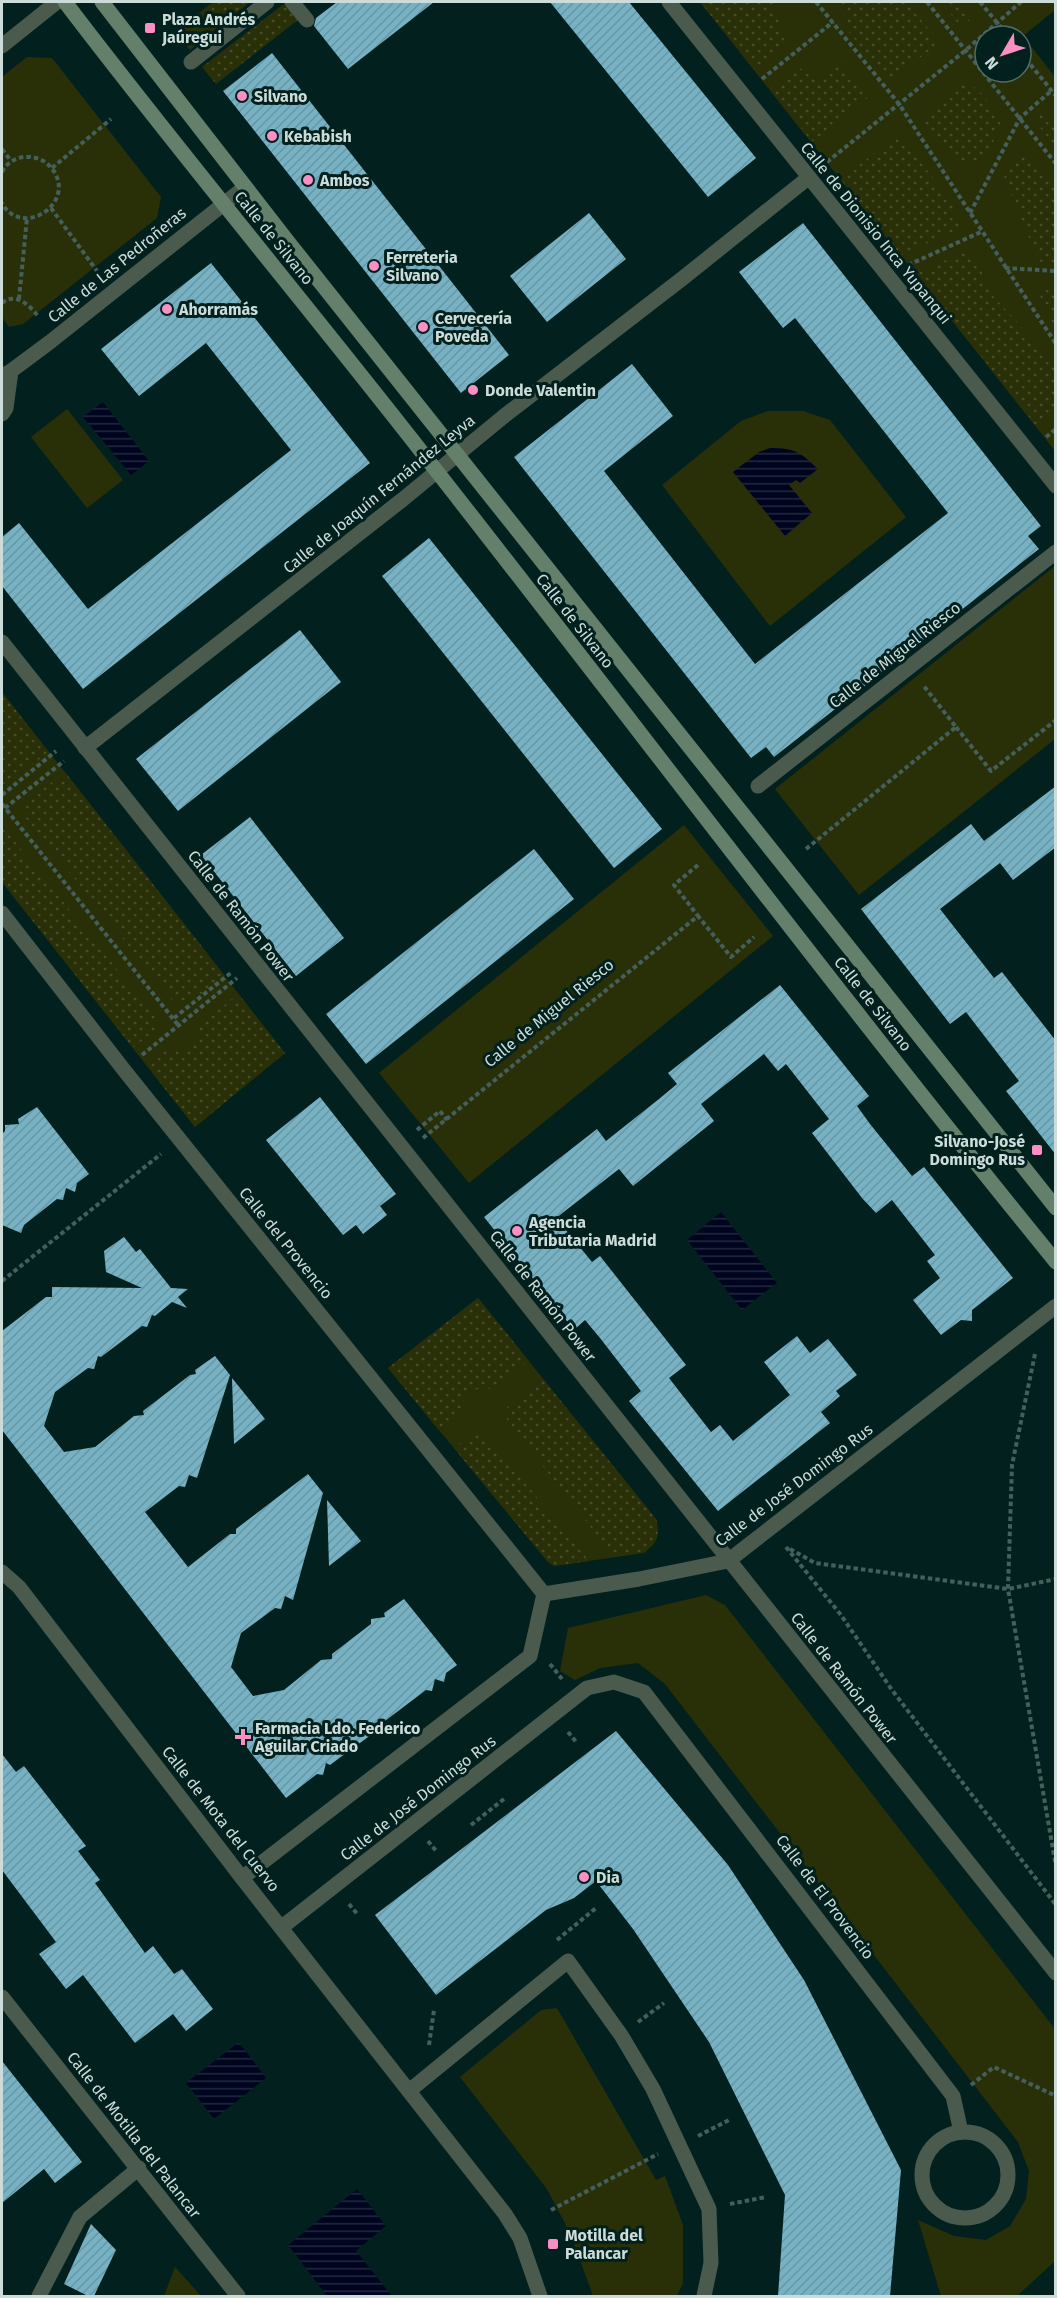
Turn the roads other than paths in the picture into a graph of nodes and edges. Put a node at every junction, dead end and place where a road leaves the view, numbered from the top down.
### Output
1 (57, 2) edge
2 (65, 2) edge
3 (102, 2) edge
4 (267, 2) edge
5 (292, 2) edge
6 (669, 2) edge
7 (307, 20) dead end
8 (2, 46) edge
9 (191, 62) dead end
10 (808, 178) junction
11 (245, 187) junction
12 (224, 203) junction
13 (2, 358) edge
14 (6, 374) edge
15 (2, 414) edge
16 (458, 454) junction
17 (437, 471) junction
18 (1056, 486) edge
19 (1056, 552) edge
20 (2, 642) edge
21 (85, 748) junction
22 (758, 786) dead end
23 (2, 913) edge
24 (1056, 1208) edge
25 (1056, 1262) edge
26 (1056, 1306) edge
27 (728, 1561) junction
28 (2, 1572) edge
29 (544, 1594) junction
30 (644, 1692) joint
31 (242, 1878) junction
32 (282, 1927) junction
33 (1056, 1973) edge
34 (2, 1997) edge
35 (409, 2091) junction
36 (960, 2132) junction
37 (139, 2168) junction
38 (39, 2296) edge
39 (238, 2296) edge
40 (540, 2296) edge
41 (704, 2296) edge

1 - 8 street
2 - 12 street, Calle de Silvano
3 - 11 street, Calle de Silvano
4 - 9 street
5 - 7 street
6 - 10 street, Calle de Dionisio Inca Yupanqui
10 - 16 street, Calle de Joaquín Fernández Leyva
10 - 18 street, Calle de Dionisio Inca Yupanqui
11 - 12 street, Calle de Las Pedroñeras
11 - 16 street, Calle de Silvano
12 - 14 street, Calle de Las Pedroñeras
12 - 17 street, Calle de Silvano
13 - 14 street
14 - 15 street
16 - 17 street, Calle de Joaquín Fernández Leyva
16 - 24 street, Calle de Silvano
17 - 21 street, Calle de Joaquín Fernández Leyva
17 - 25 street, Calle de Silvano
19 - 22 street, Calle de Miguel Riesco
20 - 21 street, Calle de Ramón Power
21 - 27 street, Calle de Ramón Power
23 - 29 street, Calle del Provencio
26 - 27 street, Calle de José Domingo Rus
27 - 29 street, Calle de José Domingo Rus
27 - 33 street, Calle de Ramón Power
28 - 31 street, Calle de Mota del Cuervo
29 - 31 street
30 - 32 street, Calle de José Domingo Rus
30 - 36 street, Calle de El Provencio
31 - 32 street, Calle de Mota del Cuervo
32 - 35 street, Calle de Mota del Cuervo
34 - 37 street, Calle de Motilla del Palancar
35 - 40 street, Calle de Mota del Cuervo
35 - 41 street
36 - 36 street
37 - 38 street
37 - 39 street, Calle de Motilla del Palancar

